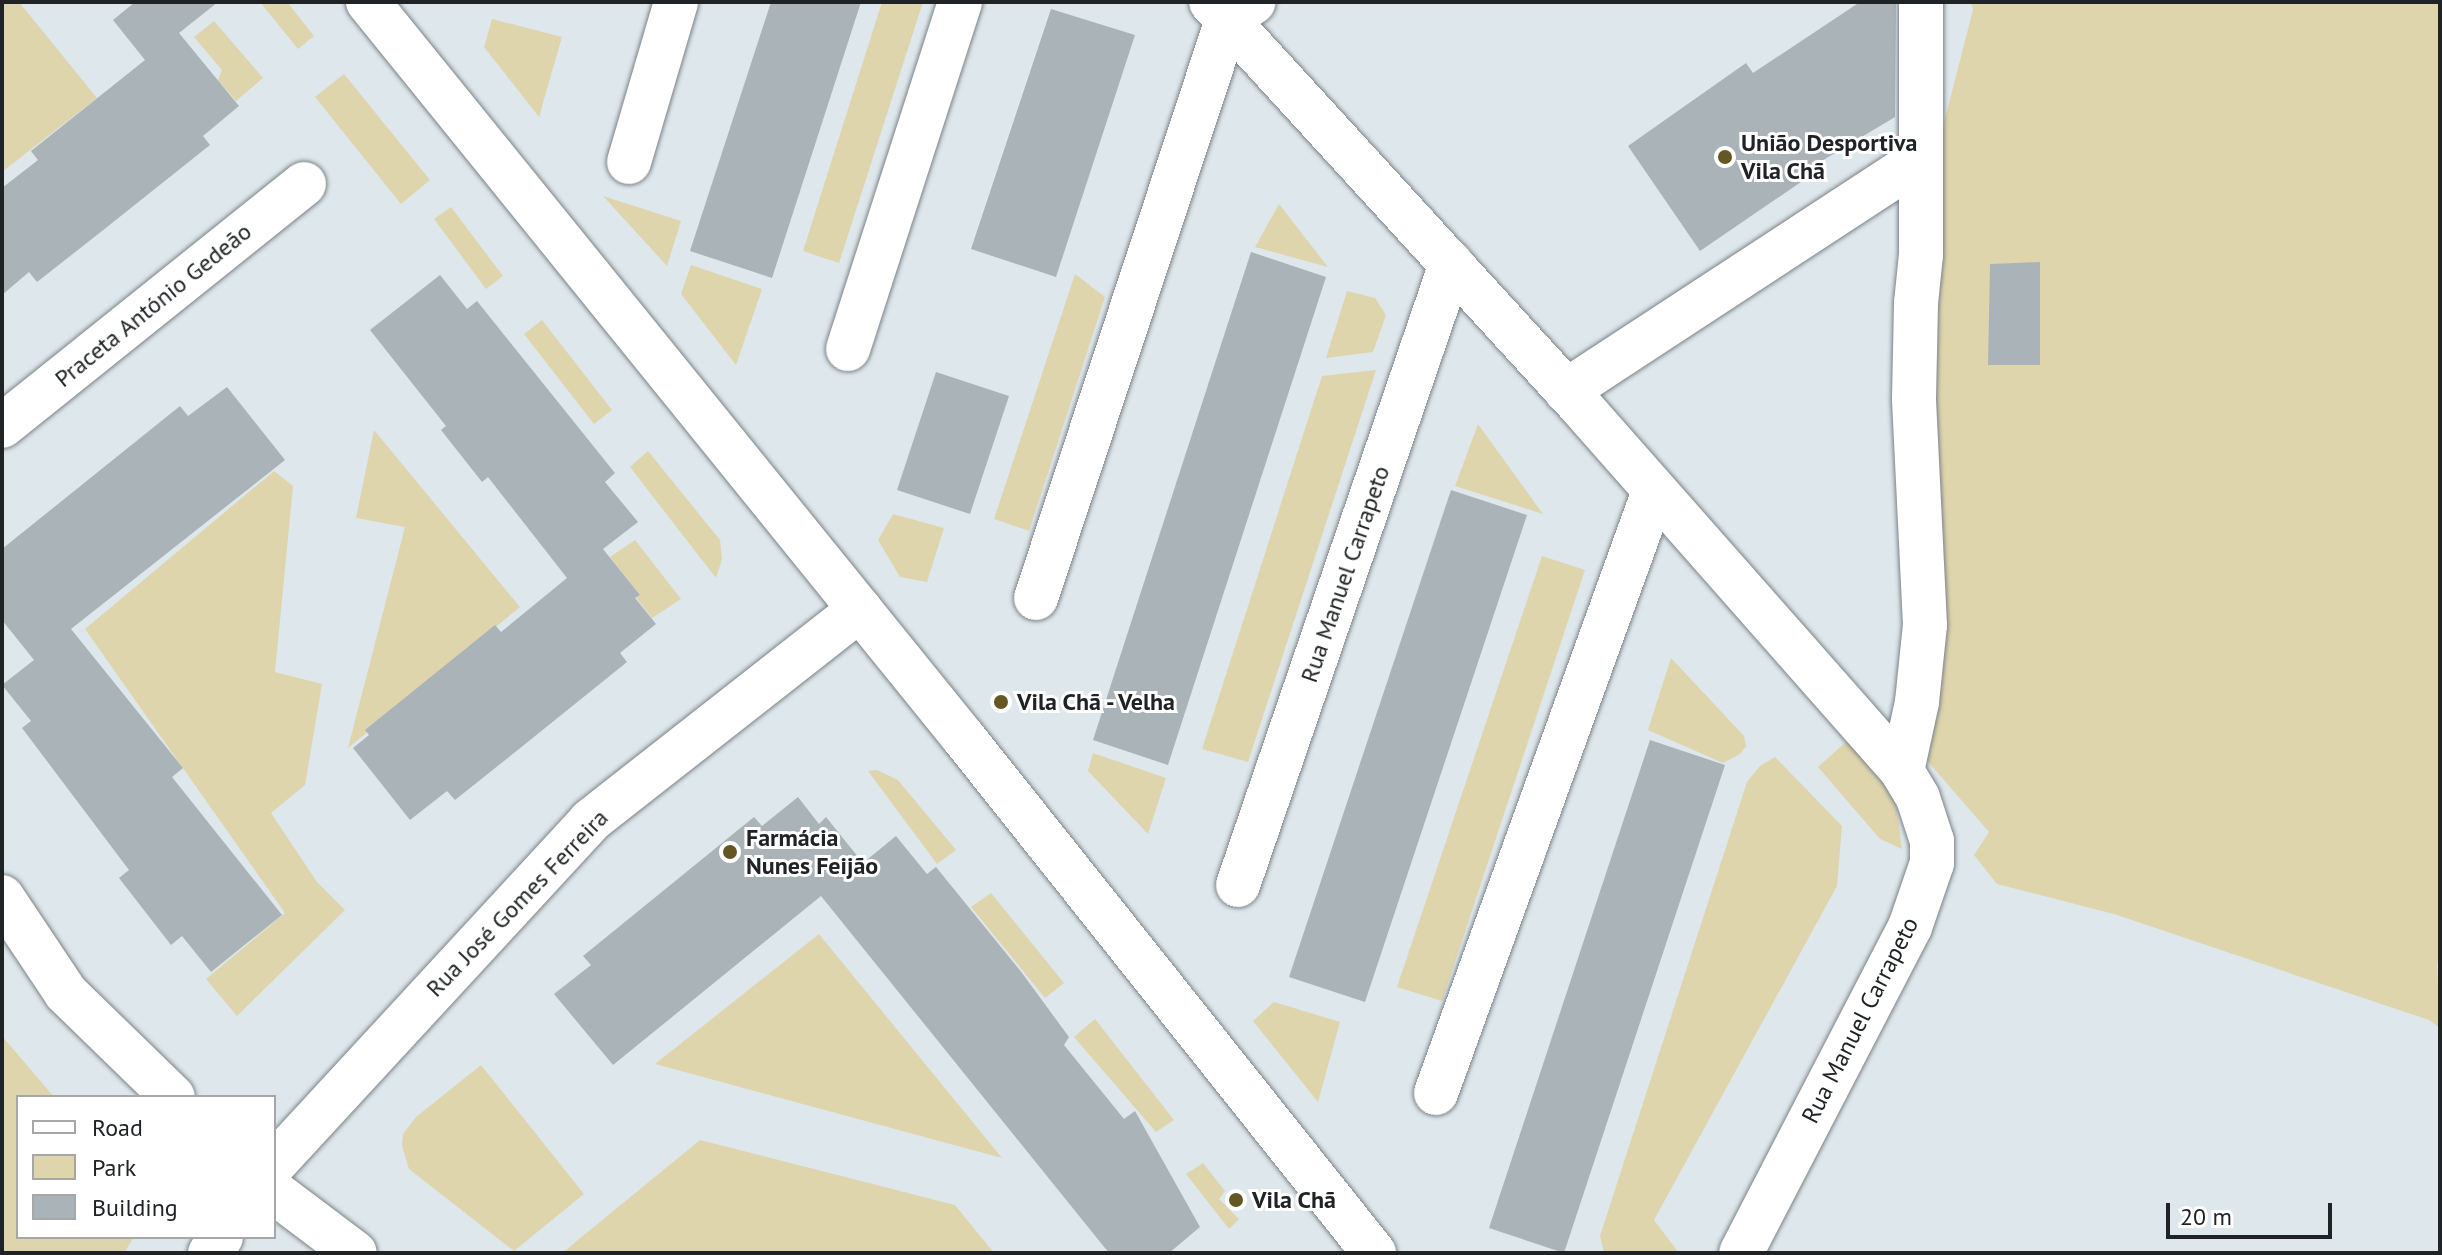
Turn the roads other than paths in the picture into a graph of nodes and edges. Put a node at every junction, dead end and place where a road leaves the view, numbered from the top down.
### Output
1 (368, 2) edge
2 (676, 2) edge
3 (960, 2) edge
4 (1921, 2) edge
5 (1231, 8) edge
6 (1921, 159) junction
7 (629, 162) dead end
8 (304, 184) dead end
9 (1451, 264) junction
10 (848, 349) dead end
11 (1566, 391) junction
12 (2, 426) edge
13 (1654, 491) junction
14 (1036, 598) dead end
15 (860, 609) junction
16 (1902, 771) junction
17 (1238, 885) dead end
18 (2, 897) edge
19 (1436, 1093) dead end
20 (171, 1095) edge
21 (276, 1162) edge
22 (276, 1194) edge
23 (355, 1253) edge
24 (1374, 1253) edge
25 (1741, 1253) edge

1 - 15 street
2 - 7 street
3 - 10 street
4 - 6 street
5 - 9 street, Rua Manuel Carrapeto
5 - 14 street, Rua Manuel Carrapeto
6 - 11 street
6 - 16 street
8 - 12 street, Praceta António Gedeão
9 - 11 street, Rua Manuel Carrapeto
9 - 17 street, Rua Manuel Carrapeto
11 - 13 street, Rua Manuel Carrapeto
13 - 16 street, Rua Manuel Carrapeto
13 - 19 street
15 - 21 street, Rua José Gomes Ferreira
15 - 24 street
16 - 25 street, Rua Manuel Carrapeto
18 - 20 street
22 - 23 street

